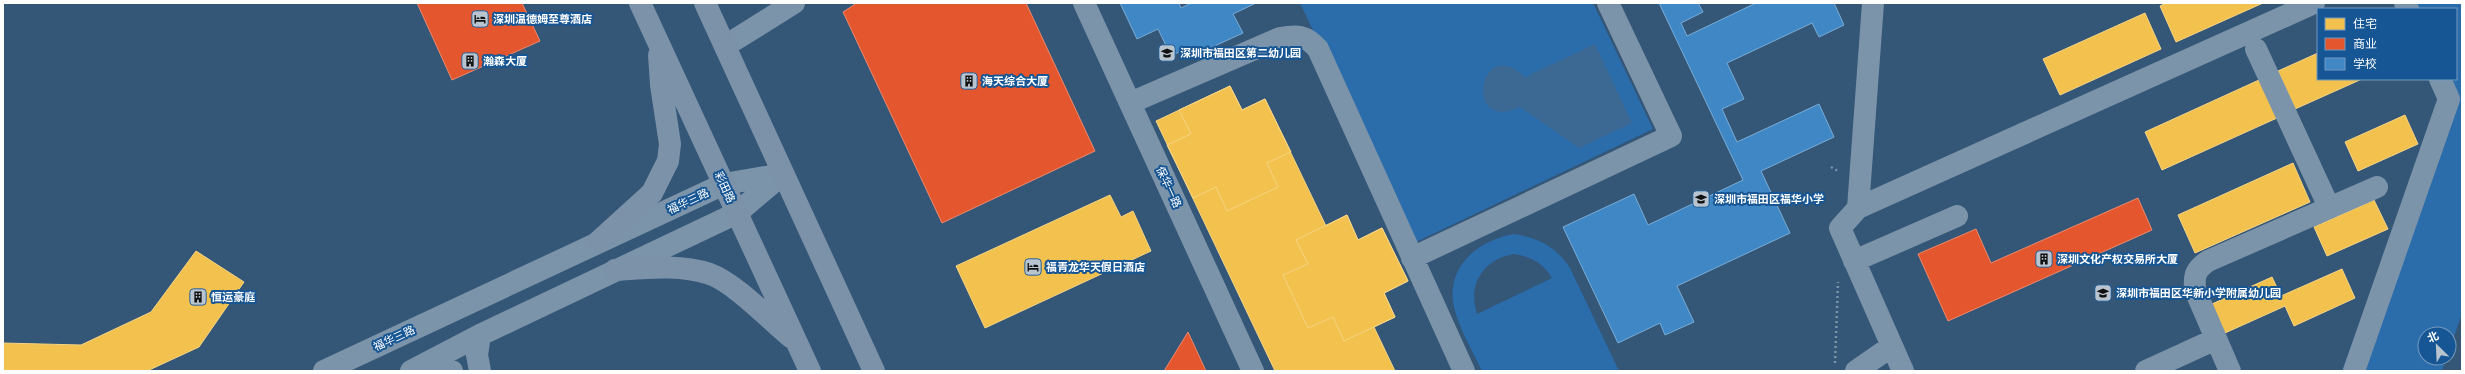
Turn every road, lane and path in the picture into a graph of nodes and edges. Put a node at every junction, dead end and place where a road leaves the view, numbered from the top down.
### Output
1 (640, 3) edge
2 (794, 3) edge
3 (1084, 3) edge
4 (1608, 3) edge
5 (1873, 3) edge
6 (2314, 3) edge
7 (705, 7) edge
8 (659, 44) junction
9 (725, 46) junction
10 (2256, 49) dead end
11 (2440, 80) edge
12 (1130, 103) junction
13 (783, 174) junction
14 (724, 184) junction
15 (2377, 186) dead end
16 (2329, 207) junction
17 (1858, 208) junction
18 (737, 213) junction
19 (1957, 216) dead end
20 (598, 242) junction
21 (1412, 258) junction
22 (1854, 261) junction
23 (615, 270) junction
24 (480, 334) junction
25 (2216, 339) junction
26 (796, 342) junction
27 (1892, 346) junction
28 (432, 361) junction
29 (324, 371) edge
30 (411, 371) edge
31 (452, 371) edge
32 (480, 371) edge
33 (810, 371) edge
34 (874, 371) edge
35 (1253, 371) edge
36 (1464, 371) edge
37 (1856, 371) edge
38 (1903, 371) edge
39 (2146, 371) edge
40 (2230, 371) edge
41 (2354, 371) edge

1 - 8 main road, 彩田路
2 - 9 street
3 - 12 street, 保华一路
4 - 21 street
5 - 17 street
6 - 17 street
7 - 9 main road
8 - 14 main road, 彩田路
8 - 20 main road
9 - 13 main road
10 - 16 street
11 - 41 street
12 - 21 street
12 - 35 street, 保华一路
13 - 14 street, 福华三路
13 - 18 street
13 - 34 main road
14 - 18 main road, 彩田路
14 - 20 street, 福华三路
15 - 16 street
16 - 25 street
17 - 22 street
18 - 23 street
18 - 26 main road, 彩田路
19 - 22 street
20 - 29 street, 福华三路
21 - 36 street
22 - 27 street
23 - 24 street
23 - 26 main road
24 - 28 street
24 - 32 street
25 - 39 street
25 - 40 street
26 - 33 main road, 彩田路
27 - 37 street
27 - 38 street
28 - 30 street
28 - 31 street

